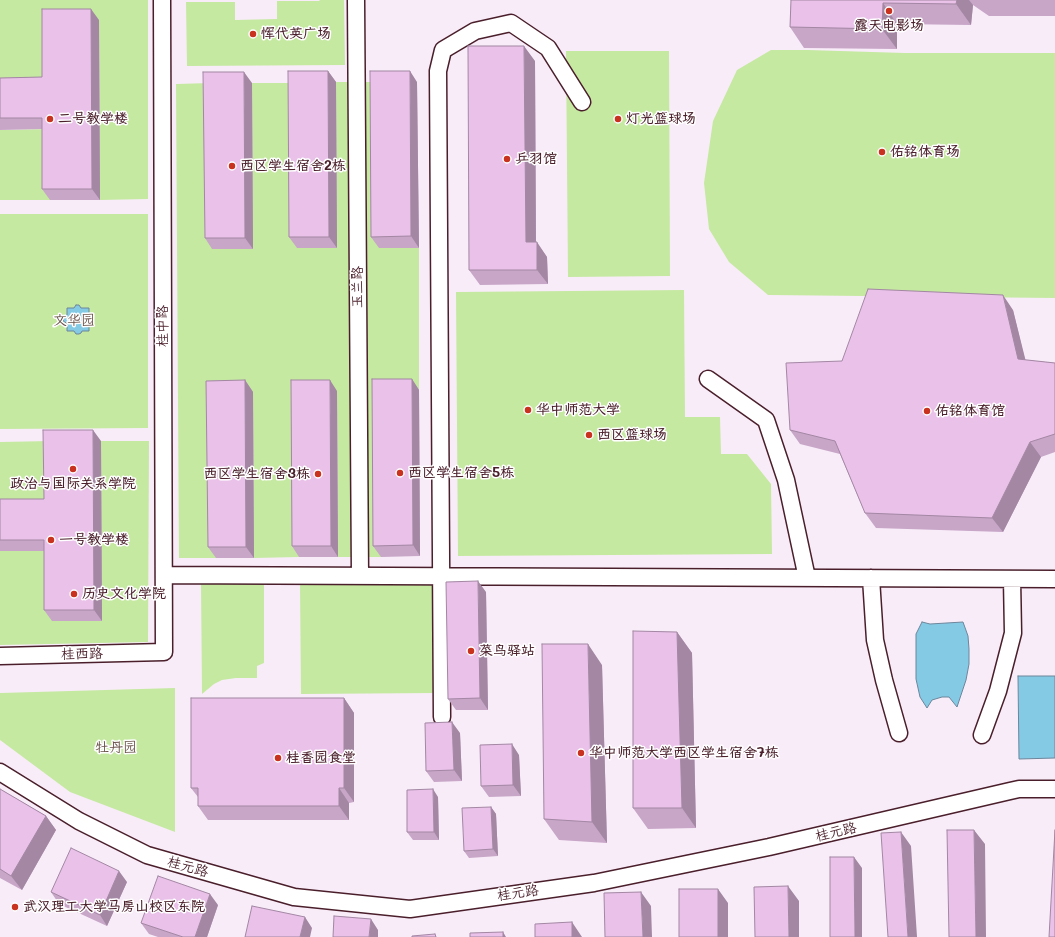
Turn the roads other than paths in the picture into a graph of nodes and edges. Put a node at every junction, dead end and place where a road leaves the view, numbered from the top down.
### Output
1 (162, 0) edge
2 (356, 0) edge
3 (582, 102) dead end
4 (708, 379) dead end
5 (164, 575) junction
6 (360, 575) junction
7 (441, 576) junction
8 (807, 578) junction
9 (871, 578) junction
10 (1012, 579) junction
11 (1055, 579) edge
12 (164, 652) joint
13 (0, 656) edge
14 (442, 718) dead end
15 (899, 733) dead end
16 (982, 735) dead end
17 (0, 772) edge
18 (1055, 789) edge

1 - 5 street, 桂中路
2 - 6 street, 玉兰路
3 - 7 street
4 - 8 street
5 - 6 street
5 - 12 street, 桂中路
6 - 7 street
7 - 8 street
7 - 14 street
8 - 9 street
9 - 10 street
9 - 15 street
10 - 11 street
10 - 16 street
12 - 13 street, 桂西路
17 - 18 street, 桂元路

